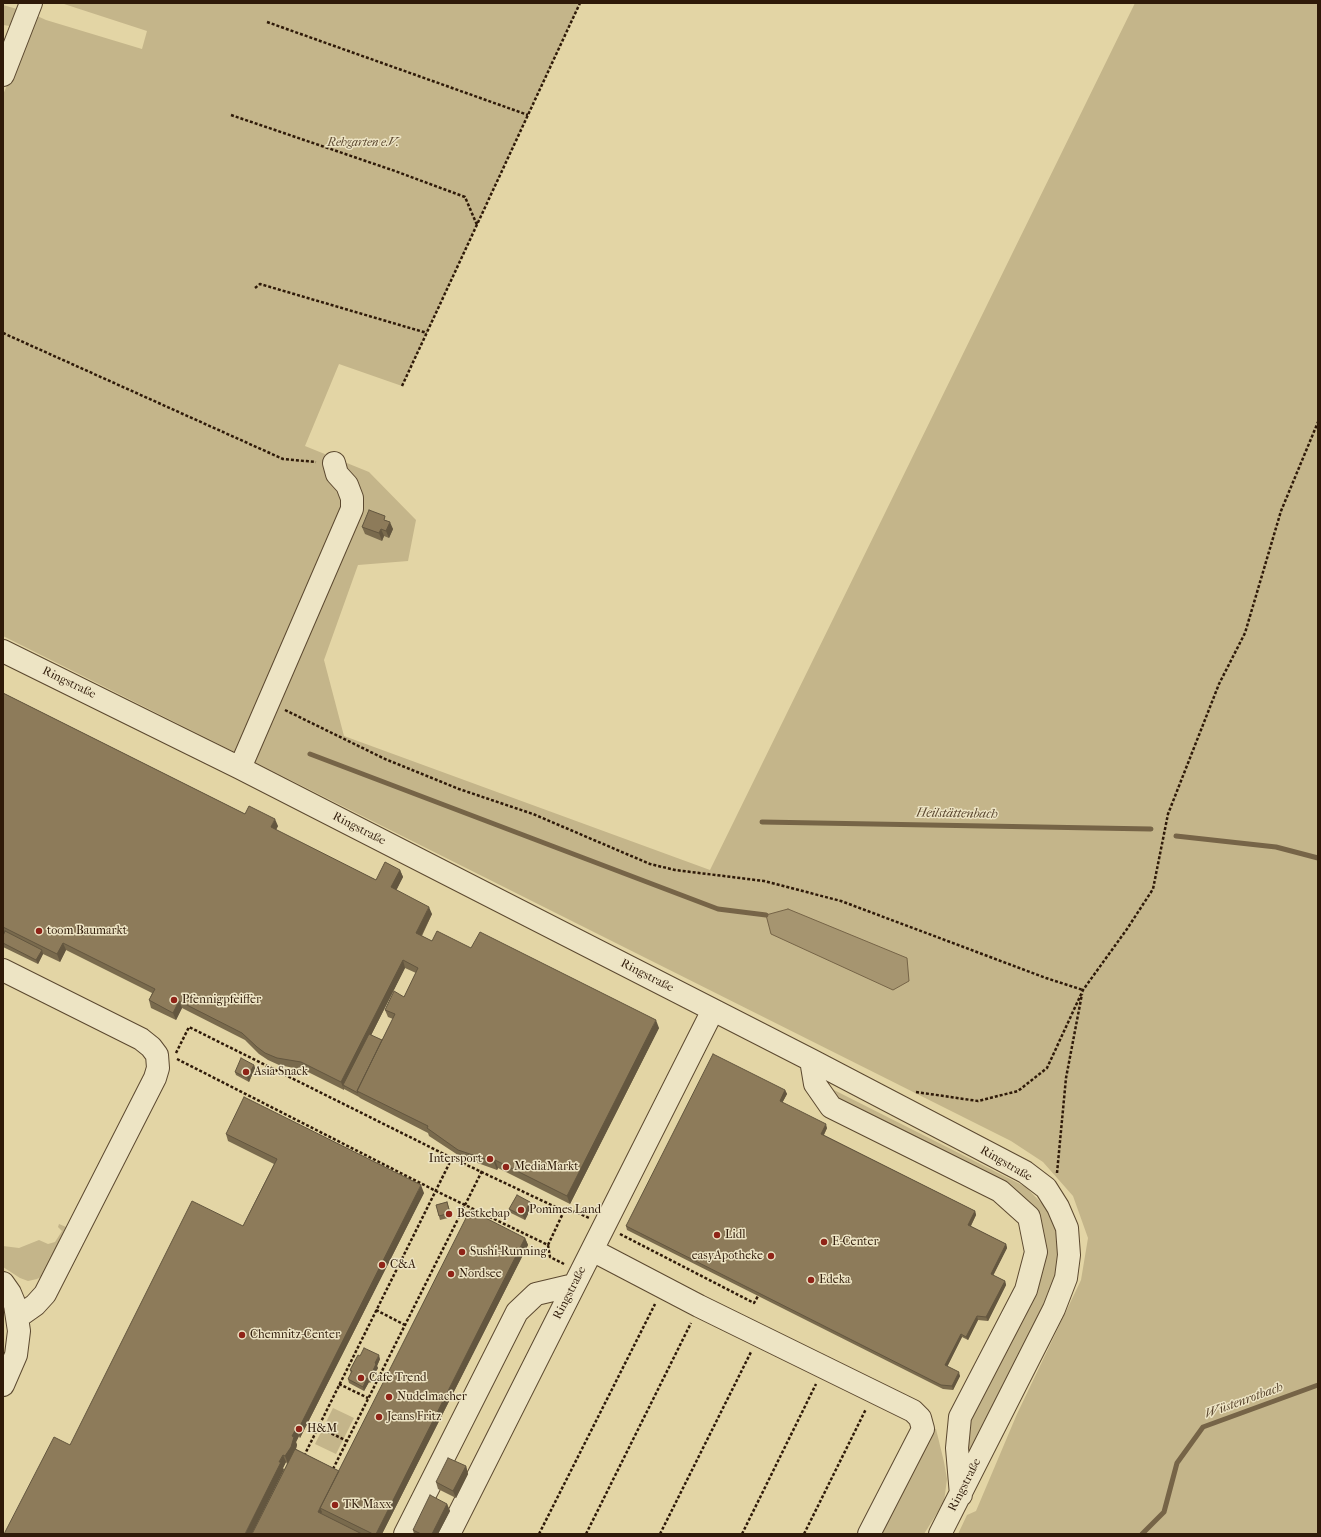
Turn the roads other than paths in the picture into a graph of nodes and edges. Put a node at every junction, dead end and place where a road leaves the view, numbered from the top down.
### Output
1 (31, 3) edge
2 (3, 75) edge
3 (334, 463) road end
4 (3, 651) edge
5 (240, 768) junction
6 (3, 970) edge
7 (713, 1010) junction
8 (811, 1060) junction
9 (592, 1250) junction
10 (578, 1278) junction
11 (3, 1282) edge
12 (18, 1316) junction
13 (3, 1384) edge
14 (960, 1495) junction
15 (405, 1534) edge
16 (449, 1534) edge
17 (869, 1534) edge
18 (940, 1534) edge

1 - 2 street
3 - 5 street
4 - 5 street, Ringstraße
5 - 7 street, Ringstraße
6 - 12 street
7 - 8 street, Ringstraße
7 - 9 street, Ringstraße
8 - 14 street
8 - 14 street, Ringstraße
9 - 10 street, Ringstraße
9 - 17 street
10 - 15 street
10 - 16 street, Ringstraße
11 - 12 street
12 - 13 street
14 - 18 street, Ringstraße

